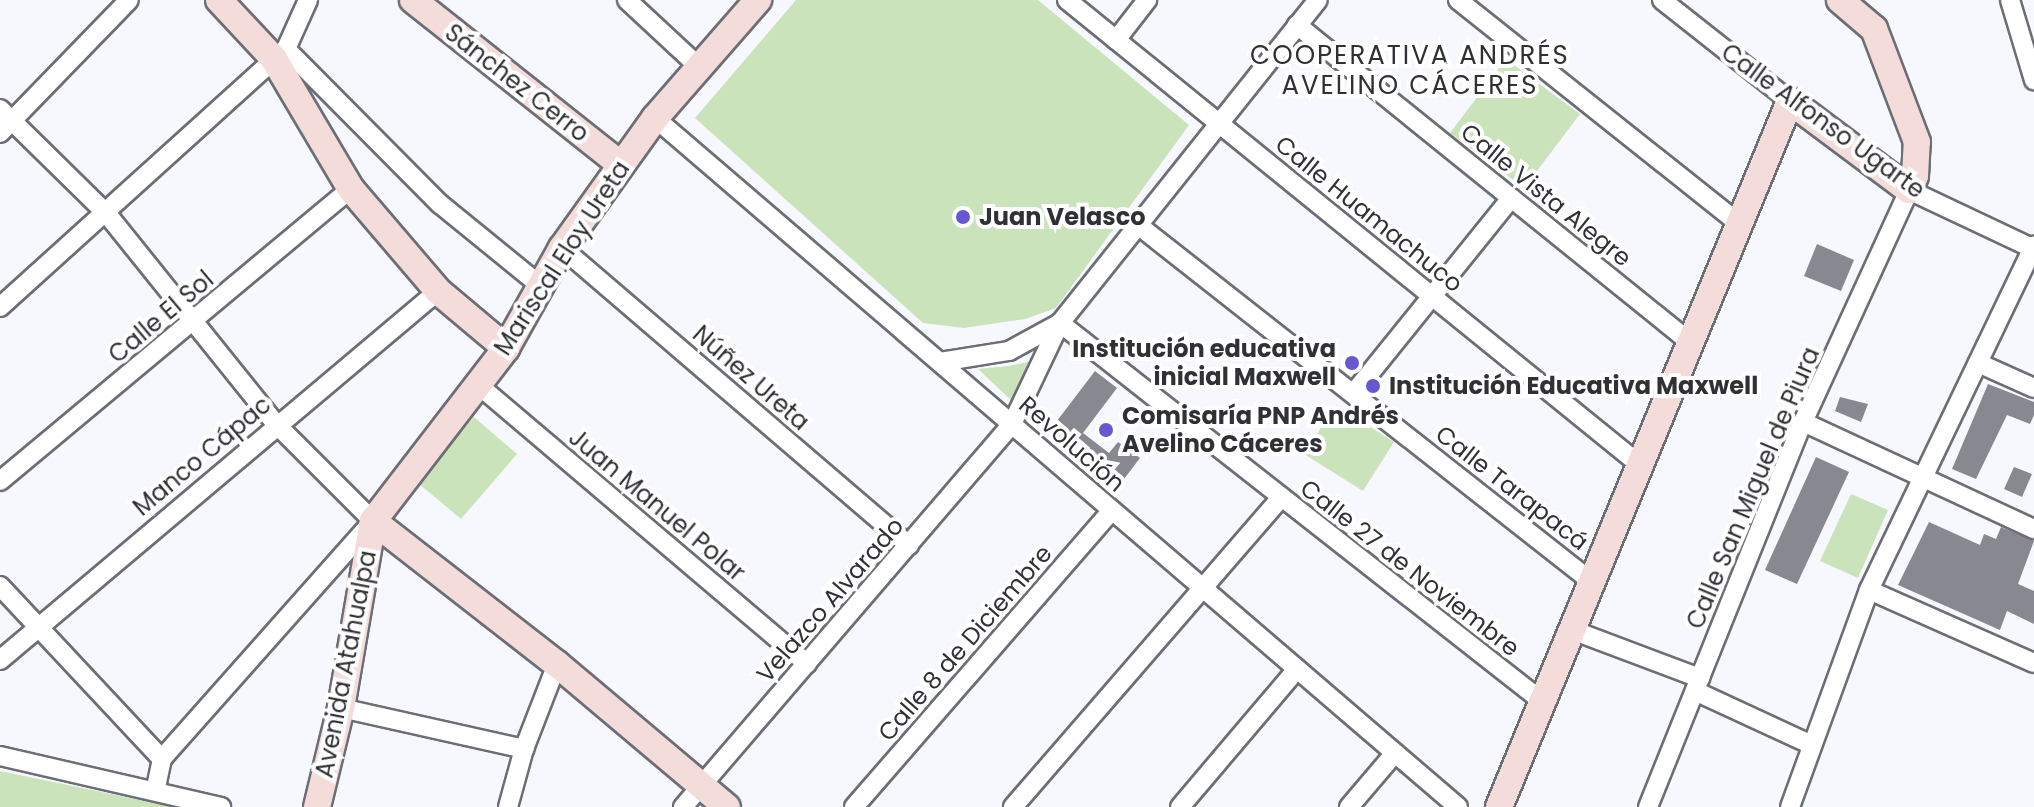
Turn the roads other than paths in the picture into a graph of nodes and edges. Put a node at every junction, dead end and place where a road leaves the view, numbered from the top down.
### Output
1 (129, 0) edge
2 (308, 0) edge
3 (413, 0) edge
4 (627, 0) edge
5 (758, 0) edge
6 (1067, 0) edge
7 (1147, 0) edge
8 (1318, 0) edge
9 (1458, 0) edge
10 (1662, 0) edge
11 (1840, 0) edge
12 (2010, 0) edge
13 (222, 1) edge
14 (1297, 25) junction
15 (1116, 40) junction
16 (2028, 42) edge
17 (280, 54) junction
18 (698, 66) junction
19 (2034, 80) edge
20 (1790, 101) junction
21 (7, 114) edge
22 (655, 118) junction
23 (1219, 123) junction
24 (0, 133) edge
25 (621, 165) junction
26 (351, 189) junction
27 (1909, 190) junction
28 (1511, 198) junction
29 (107, 214) junction
30 (1740, 224) junction
31 (1138, 225) junction
32 (562, 248) junction
33 (2034, 248) edge
34 (542, 287) junction
35 (438, 291) junction
36 (1432, 296) junction
37 (2, 302) edge
38 (193, 323) junction
39 (1060, 323) junction
40 (1691, 343) junction
41 (506, 348) junction
42 (940, 362) junction
43 (1978, 363) junction
44 (476, 383) junction
45 (2034, 388) edge
46 (1353, 394) junction
47 (1803, 422) junction
48 (276, 424) junction
49 (1012, 424) junction
50 (1640, 465) junction
51 (1923, 478) junction
52 (0, 481) edge
53 (1282, 497) junction
54 (1112, 510) junction
55 (373, 521) junction
56 (2034, 529) edge
57 (909, 545) junction
58 (1592, 582) junction
59 (0, 586) edge
60 (1203, 590) junction
61 (1869, 590) junction
62 (36, 629) junction
63 (1572, 630) junction
64 (0, 660) edge
65 (2034, 663) edge
66 (557, 664) junction
67 (807, 664) junction
68 (1297, 669) junction
69 (1697, 684) junction
70 (1543, 702) junction
71 (341, 708) junction
72 (1812, 745) junction
73 (524, 749) junction
74 (1395, 753) junction
75 (0, 756) edge
76 (162, 759) junction
77 (702, 786) junction
78 (156, 788) junction
79 (221, 807) edge
80 (317, 807) edge
81 (508, 807) edge
82 (683, 807) edge
83 (727, 807) edge
84 (854, 807) edge
85 (1013, 807) edge
86 (1180, 807) edge
87 (1349, 807) edge
88 (1458, 807) edge
89 (1499, 807) edge
90 (1648, 807) edge
91 (1790, 807) edge

1 - 21 street
2 - 17 street
3 - 25 street, Sánchez Cerro
4 - 18 street
5 - 18 street, Mariscal Eloy Ureta
6 - 15 street, Calle Huamachuco
7 - 15 street
8 - 14 street
9 - 30 street
10 - 20 street, Calle Alfonso Ugarte
11 - 27 street
12 - 16 street
13 - 17 street
14 - 23 street
14 - 28 street, Calle Vista Alegre
15 - 23 street, Calle Huamachuco
16 - 19 street
17 - 26 street
17 - 29 street
17 - 34 street
18 - 22 street, Mariscal Eloy Ureta
20 - 27 street, Calle Alfonso Ugarte
20 - 30 street
21 - 24 street
21 - 29 street
22 - 25 street, Mariscal Eloy Ureta
22 - 42 street, Revolución
23 - 31 street
23 - 36 street, Calle Huamachuco
25 - 32 street, Mariscal Eloy Ureta
26 - 35 street
26 - 38 street, Calle El Sol
27 - 33 street, Calle Alfonso Ugarte
27 - 47 street, Calle San Miguel de Piura
28 - 36 street
28 - 40 street, Calle Vista Alegre
29 - 37 street
29 - 38 street
30 - 40 street
31 - 39 street
31 - 46 street, Calle Tarapacá
32 - 34 street, Mariscal Eloy Ureta
32 - 57 street, Núñez Ureta
33 - 43 street
34 - 41 street, Mariscal Eloy Ureta
35 - 41 street
35 - 48 street, Manco Cápac
36 - 46 street
36 - 50 street, Calle Huamachuco
38 - 48 street
38 - 52 street, Calle El Sol
39 - 42 street
39 - 49 street, Velazco Alvarado
39 - 53 street, Calle 27 de Noviembre
40 - 50 street
41 - 44 street, Mariscal Eloy Ureta
42 - 49 street, Revolución
43 - 45 street
43 - 51 street
44 - 55 street, Mariscal Eloy Ureta
44 - 67 street, Juan Manuel Polar
46 - 58 street, Calle Tarapacá
47 - 51 street
47 - 69 street, Calle San Miguel de Piura
48 - 55 street
48 - 62 street, Manco Cápac
49 - 54 street, Revolución
49 - 57 street, Velazco Alvarado
50 - 58 street
51 - 56 street
51 - 61 street
53 - 60 street
53 - 70 street, Calle 27 de Noviembre
54 - 60 street, Revolución
54 - 84 street, Calle 8 de Diciembre
55 - 66 street
55 - 71 street, Avenida Atahualpa
55 - 76 street
57 - 67 street, Velazco Alvarado
58 - 63 street
59 - 62 street
60 - 68 street, Revolución
60 - 85 street
61 - 65 street
61 - 72 street
62 - 64 street, Manco Cápac
62 - 76 street
63 - 69 street
63 - 70 street
66 - 73 street
66 - 77 street
67 - 77 street, Velazco Alvarado
68 - 74 street, Revolución
68 - 86 street
69 - 72 street
69 - 90 street, Calle San Miguel de Piura
70 - 89 street
71 - 73 street
71 - 80 street, Avenida Atahualpa
72 - 91 street
73 - 81 street
74 - 87 street
74 - 88 street, Revolución
75 - 78 street
76 - 78 street
77 - 82 street, Velazco Alvarado
77 - 83 street
78 - 79 street

